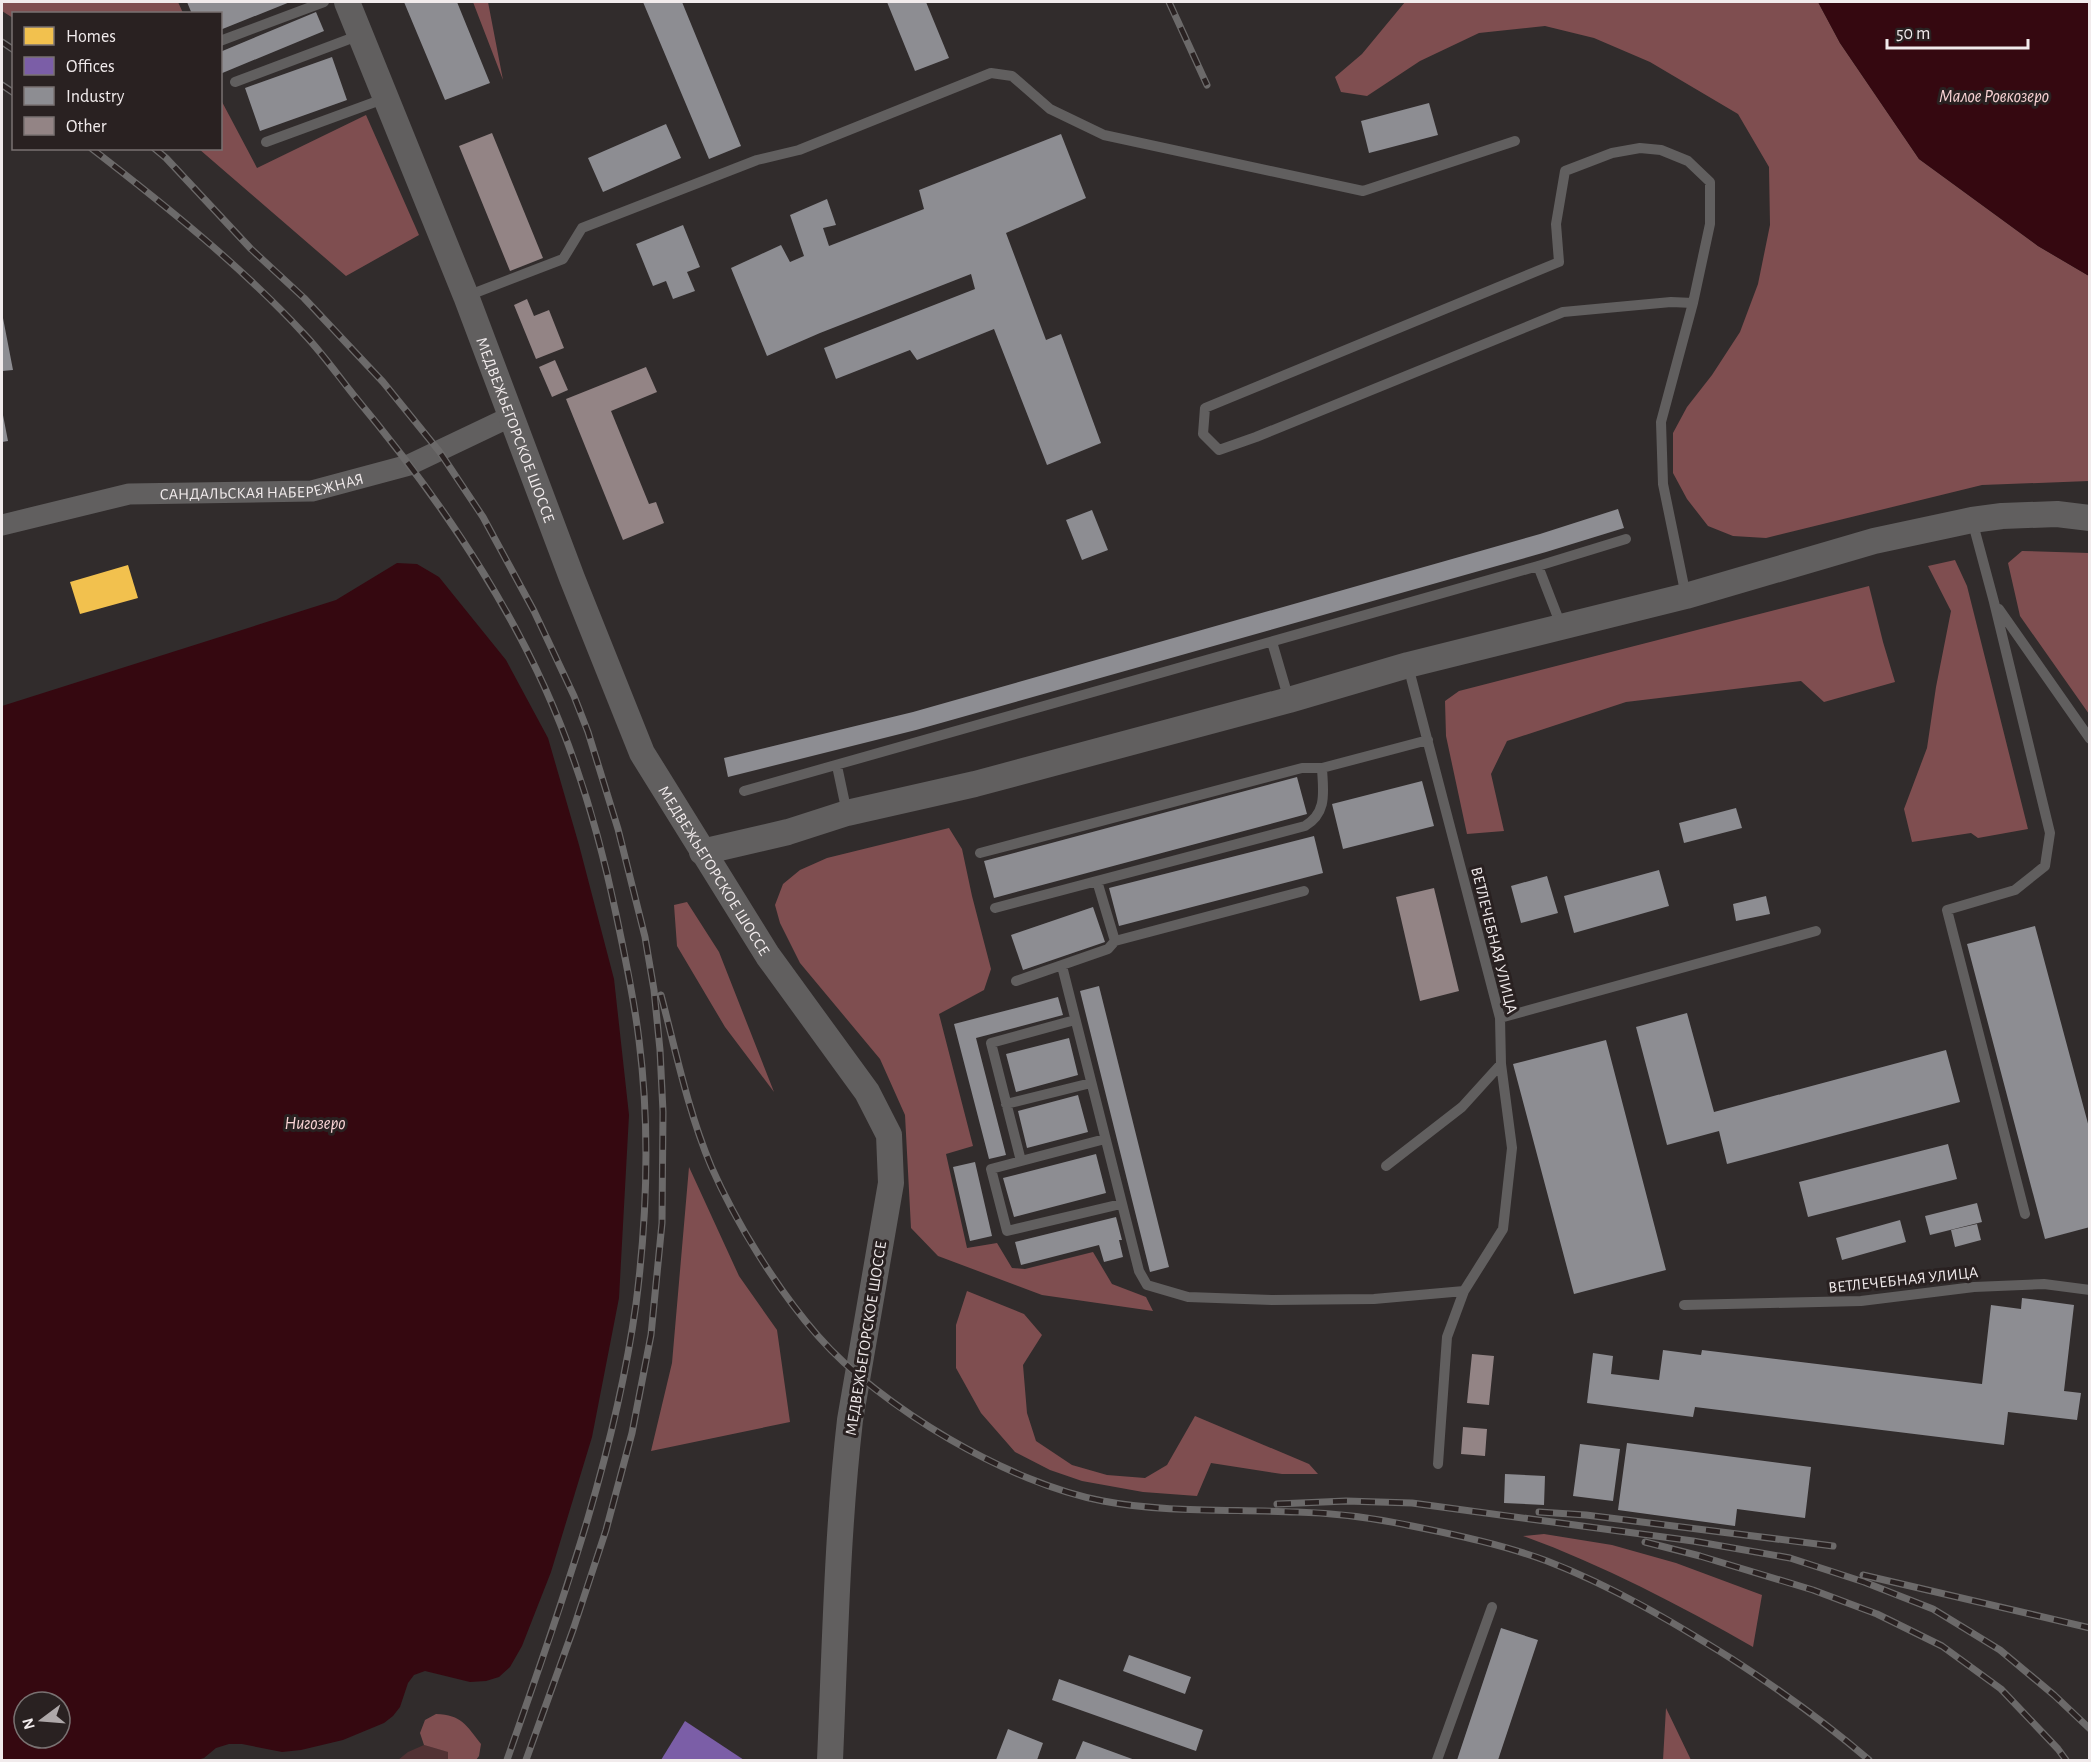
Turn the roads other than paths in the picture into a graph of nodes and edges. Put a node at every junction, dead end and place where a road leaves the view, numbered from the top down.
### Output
1 (324, 2) edge
2 (347, 2) edge
3 (360, 35) junction
4 (222, 40) edge
5 (235, 82) dead end
6 (386, 98) junction
7 (1515, 141) dead end
8 (266, 142) dead end
9 (466, 296) junction
10 (1693, 303) junction
11 (512, 416) junction
12 (2090, 518) edge
13 (1972, 520) junction
14 (2, 525) edge
15 (1626, 539) dead end
16 (1538, 566) junction
17 (1686, 597) junction
18 (1994, 603) junction
19 (1562, 628) junction
20 (1272, 642) junction
21 (1408, 665) junction
22 (1289, 700) junction
23 (2090, 739) edge
24 (1428, 740) junction
25 (837, 766) junction
26 (1322, 768) junction
27 (744, 791) dead end
28 (847, 813) junction
29 (702, 852) junction
30 (980, 853) dead end
31 (1097, 881) junction
32 (1304, 891) dead end
33 (995, 908) dead end
34 (1816, 931) dead end
35 (1115, 941) junction
36 (1062, 966) junction
37 (1016, 981) dead end
38 (1500, 1018) junction
39 (1075, 1020) junction
40 (1501, 1064) junction
41 (1091, 1083) junction
42 (1006, 1104) junction
43 (1105, 1139) junction
44 (1021, 1161) junction
45 (1386, 1166) dead end
46 (1121, 1204) junction
47 (2025, 1215) dead end
48 (2090, 1290) edge
49 (1464, 1291) junction
50 (1684, 1305) dead end
51 (1438, 1464) dead end
52 (1492, 1607) dead end
53 (830, 1761) edge
54 (1437, 1761) edge

1 - 4 lane
2 - 3 street, МЕДВЕЖЬЕГОРСКОЕ ШОССЕ
3 - 5 lane
3 - 6 street, МЕДВЕЖЬЕГОРСКОЕ ШОССЕ
6 - 8 lane
6 - 9 street, МЕДВЕЖЬЕГОРСКОЕ ШОССЕ
7 - 9 lane
9 - 11 street, МЕДВЕЖЬЕГОРСКОЕ ШОССЕ
10 - 10 lane
10 - 17 lane
11 - 14 street, САНДАЛЬСКАЯ НАБЕРЕЖНАЯ
11 - 29 street, МЕДВЕЖЬЕГОРСКОЕ ШОССЕ
12 - 13 street
13 - 17 street
13 - 18 lane
15 - 16 lane
16 - 19 lane
16 - 20 lane
17 - 19 street
18 - 23 lane
18 - 47 lane
19 - 21 street
20 - 22 lane
20 - 25 lane
21 - 22 street
21 - 24 lane, ВЕТЛЕЧЕБНАЯ УЛИЦА
22 - 28 street
24 - 26 lane
24 - 38 lane, ВЕТЛЕЧЕБНАЯ УЛИЦА
25 - 27 lane
25 - 28 lane
26 - 30 lane
26 - 31 lane
28 - 29 street
29 - 53 street, МЕДВЕЖЬЕГОРСКОЕ ШОССЕ
31 - 33 lane
31 - 35 lane
32 - 35 lane
34 - 38 lane
35 - 36 lane
36 - 37 lane
36 - 39 lane
38 - 40 lane, ВЕТЛЕЧЕБНАЯ УЛИЦА
39 - 41 lane
39 - 42 lane
40 - 45 lane
40 - 49 lane, ВЕТЛЕЧЕБНАЯ УЛИЦА
41 - 42 lane
41 - 43 lane
42 - 44 lane
43 - 44 lane
43 - 46 lane
44 - 46 lane
46 - 49 lane
48 - 50 lane, ВЕТЛЕЧЕБНАЯ УЛИЦА
49 - 51 lane, ВЕТЛЕЧЕБНАЯ УЛИЦА
52 - 54 lane

